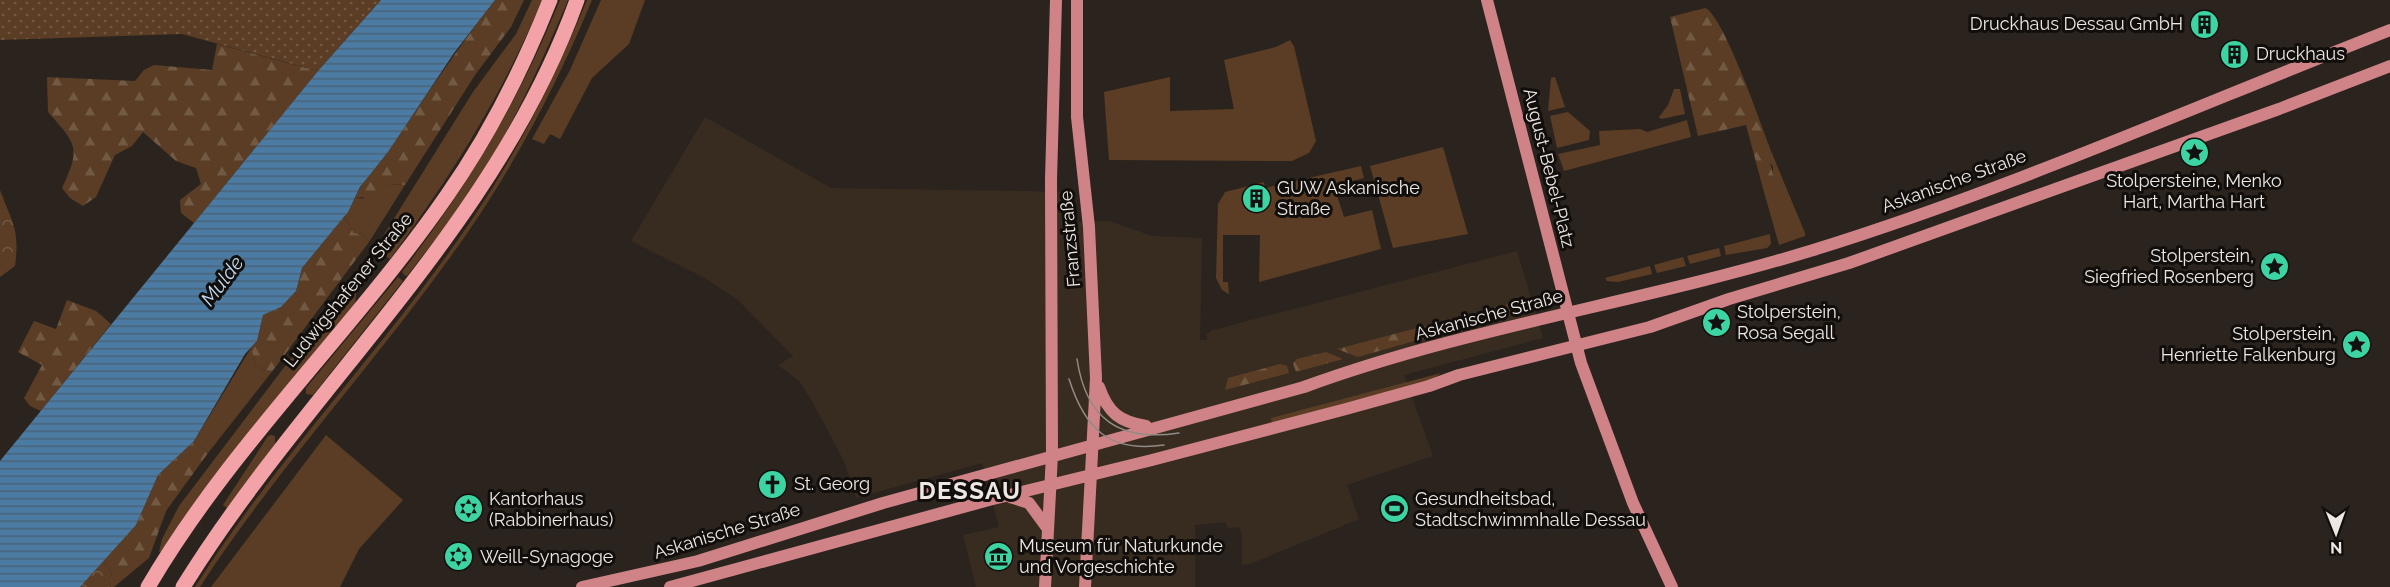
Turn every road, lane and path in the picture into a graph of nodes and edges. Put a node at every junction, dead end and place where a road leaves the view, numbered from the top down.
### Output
1 (550, 0) edge
2 (577, 0) edge
3 (1056, 0) edge
4 (1077, 0) edge
5 (1487, 0) edge
6 (2390, 30) edge
7 (2390, 66) edge
8 (1568, 313) junction
9 (1576, 345) junction
10 (1096, 378) junction
11 (1153, 427) junction
12 (1094, 444) junction
13 (1052, 455) junction
14 (1092, 476) junction
15 (1051, 485) junction
16 (1003, 496) junction
17 (1048, 529) junction
18 (148, 587) edge
19 (183, 587) edge
20 (582, 587) edge
21 (670, 587) edge
22 (1045, 587) edge
23 (1085, 587) edge
24 (1672, 587) edge

1 - 18 main road, Ludwigshafener Straße
2 - 19 main road
3 - 13 main road, Franzstraße
4 - 10 main road, Franzstraße
5 - 8 main road, August-Bebel-Platz
6 - 8 main road, Askanische Straße
7 - 9 main road, Askanische Straße
8 - 9 main road, August-Bebel-Platz
8 - 11 main road, Askanische Straße
9 - 14 main road, Askanische Straße
9 - 24 main road, August-Bebel-Platz
10 - 11 main road
10 - 12 main road, Franzstraße
11 - 12 main road, Askanische Straße
12 - 13 main road, Askanische Straße
12 - 14 main road, Franzstraße
13 - 15 main road, Franzstraße
13 - 20 main road, Askanische Straße
14 - 15 main road, Askanische Straße
14 - 23 main road, Franzstraße
15 - 16 main road, Askanische Straße
15 - 17 main road, Franzstraße
16 - 17 main road
16 - 21 main road, Askanische Straße
17 - 22 main road, Franzstraße

